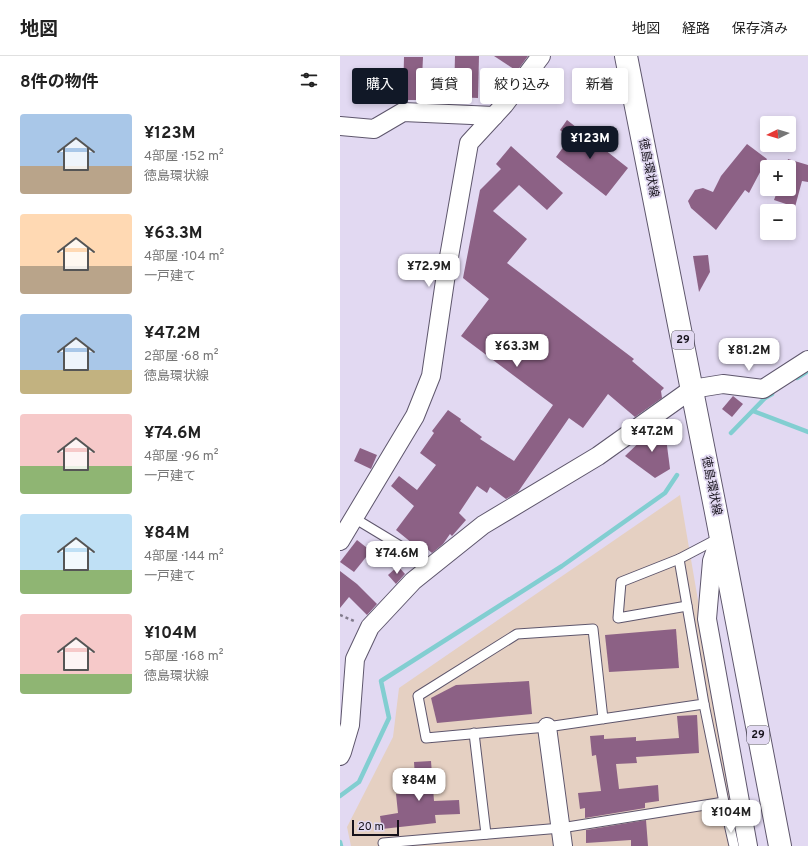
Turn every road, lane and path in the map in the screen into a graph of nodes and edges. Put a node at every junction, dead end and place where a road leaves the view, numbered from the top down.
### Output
1 (541, 56) edge
2 (626, 56) edge
3 (494, 116) junction
4 (340, 126) edge
5 (808, 360) edge
6 (692, 389) junction
7 (354, 518) junction
8 (720, 538) junction
9 (340, 541) edge
10 (679, 559) junction
11 (427, 570) junction
12 (687, 606) junction
13 (704, 704) junction
14 (603, 719) junction
15 (548, 727) junction
16 (474, 733) junction
17 (340, 756) edge
18 (724, 802) junction
19 (560, 828) junction
20 (486, 834) junction
21 (383, 843) dead end
22 (563, 846) edge
23 (734, 846) edge
24 (748, 846) edge
25 (780, 846) edge

1 - 3 street
2 - 6 main road, 徳島環状線 / 29
3 - 4 street
3 - 7 street
5 - 6 street
6 - 8 main road, 徳島環状線 / 29
6 - 11 street
7 - 9 street
7 - 11 lane
8 - 10 lane
8 - 24 street
8 - 25 main road, 徳島環状線 / 29
10 - 12 lane
10 - 12 lane
11 - 17 street
12 - 13 lane
13 - 14 lane
13 - 18 lane
14 - 15 lane
14 - 16 lane
15 - 16 lane
15 - 19 street
16 - 20 lane
18 - 19 lane
18 - 23 lane
19 - 20 lane
19 - 22 street
20 - 21 lane

